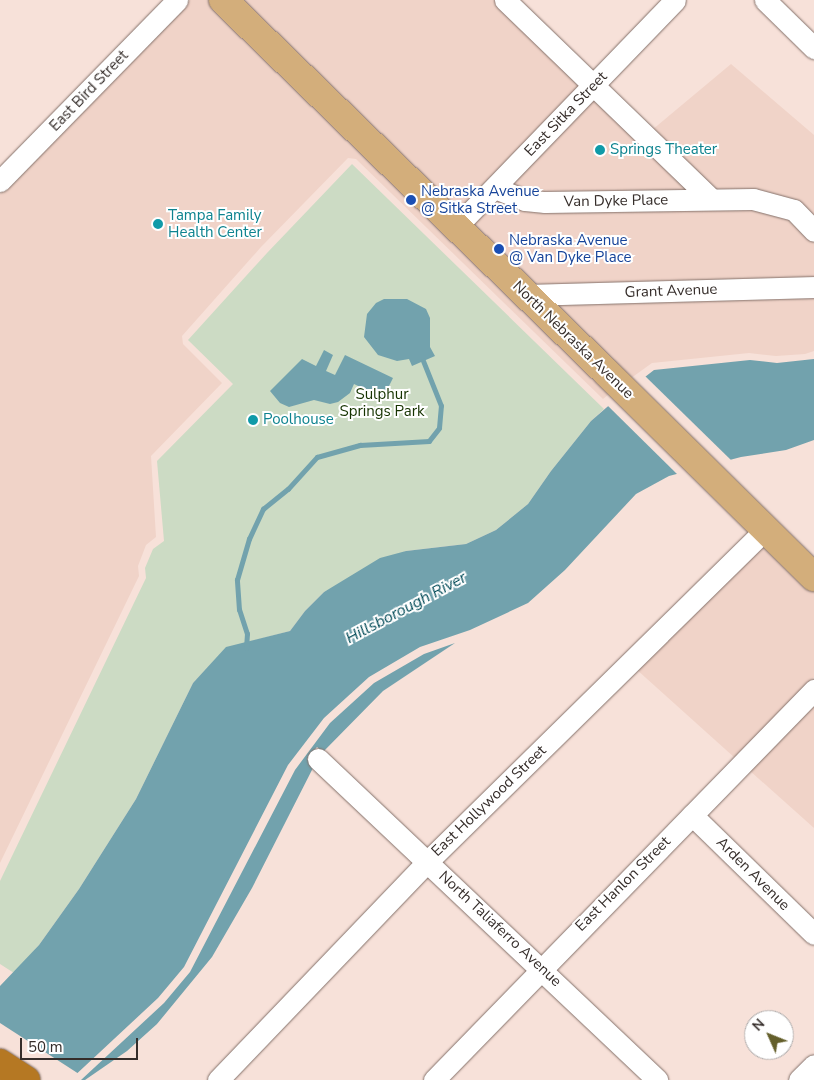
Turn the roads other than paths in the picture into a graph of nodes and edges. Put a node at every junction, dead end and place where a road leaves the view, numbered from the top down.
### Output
1 (177, 0) edge
2 (223, 0) edge
3 (505, 0) edge
4 (675, 0) edge
5 (765, 0) edge
6 (814, 48) edge
7 (594, 85) junction
8 (0, 181) edge
9 (495, 188) junction
10 (710, 198) junction
11 (456, 227) junction
12 (814, 231) edge
13 (814, 287) edge
14 (527, 296) junction
15 (766, 529) junction
16 (811, 571) edge
17 (814, 690) edge
18 (318, 759) dead end
19 (692, 815) junction
20 (428, 861) junction
21 (814, 934) edge
22 (541, 968) junction
23 (0, 1063) edge
24 (814, 1065) edge
25 (26, 1080) edge
26 (218, 1080) edge
27 (434, 1080) edge
28 (657, 1080) edge
29 (799, 1080) edge

1 - 8 street, East Bird Street
2 - 11 main road, North Nebraska Avenue
3 - 7 street
4 - 7 street, East Sitka Street
5 - 6 street
7 - 9 street, East Sitka Street
7 - 10 street
9 - 10 street, Van Dyke Place
9 - 11 street, East Sitka Street
10 - 12 street, Van Dyke Place
11 - 14 main road, North Nebraska Avenue
13 - 14 street, Grant Avenue
14 - 15 main road, North Nebraska Avenue
15 - 16 main road, North Nebraska Avenue
15 - 20 street, East Hollywood Street
17 - 19 street, East Hanlon Street
18 - 20 street, North Taliaferro Avenue
19 - 21 street, Arden Avenue
19 - 22 street, East Hanlon Street
20 - 22 street, North Taliaferro Avenue
20 - 26 street, East Hollywood Street
22 - 27 street, East Hanlon Street
22 - 28 street, North Taliaferro Avenue
23 - 25 highway
24 - 29 street

